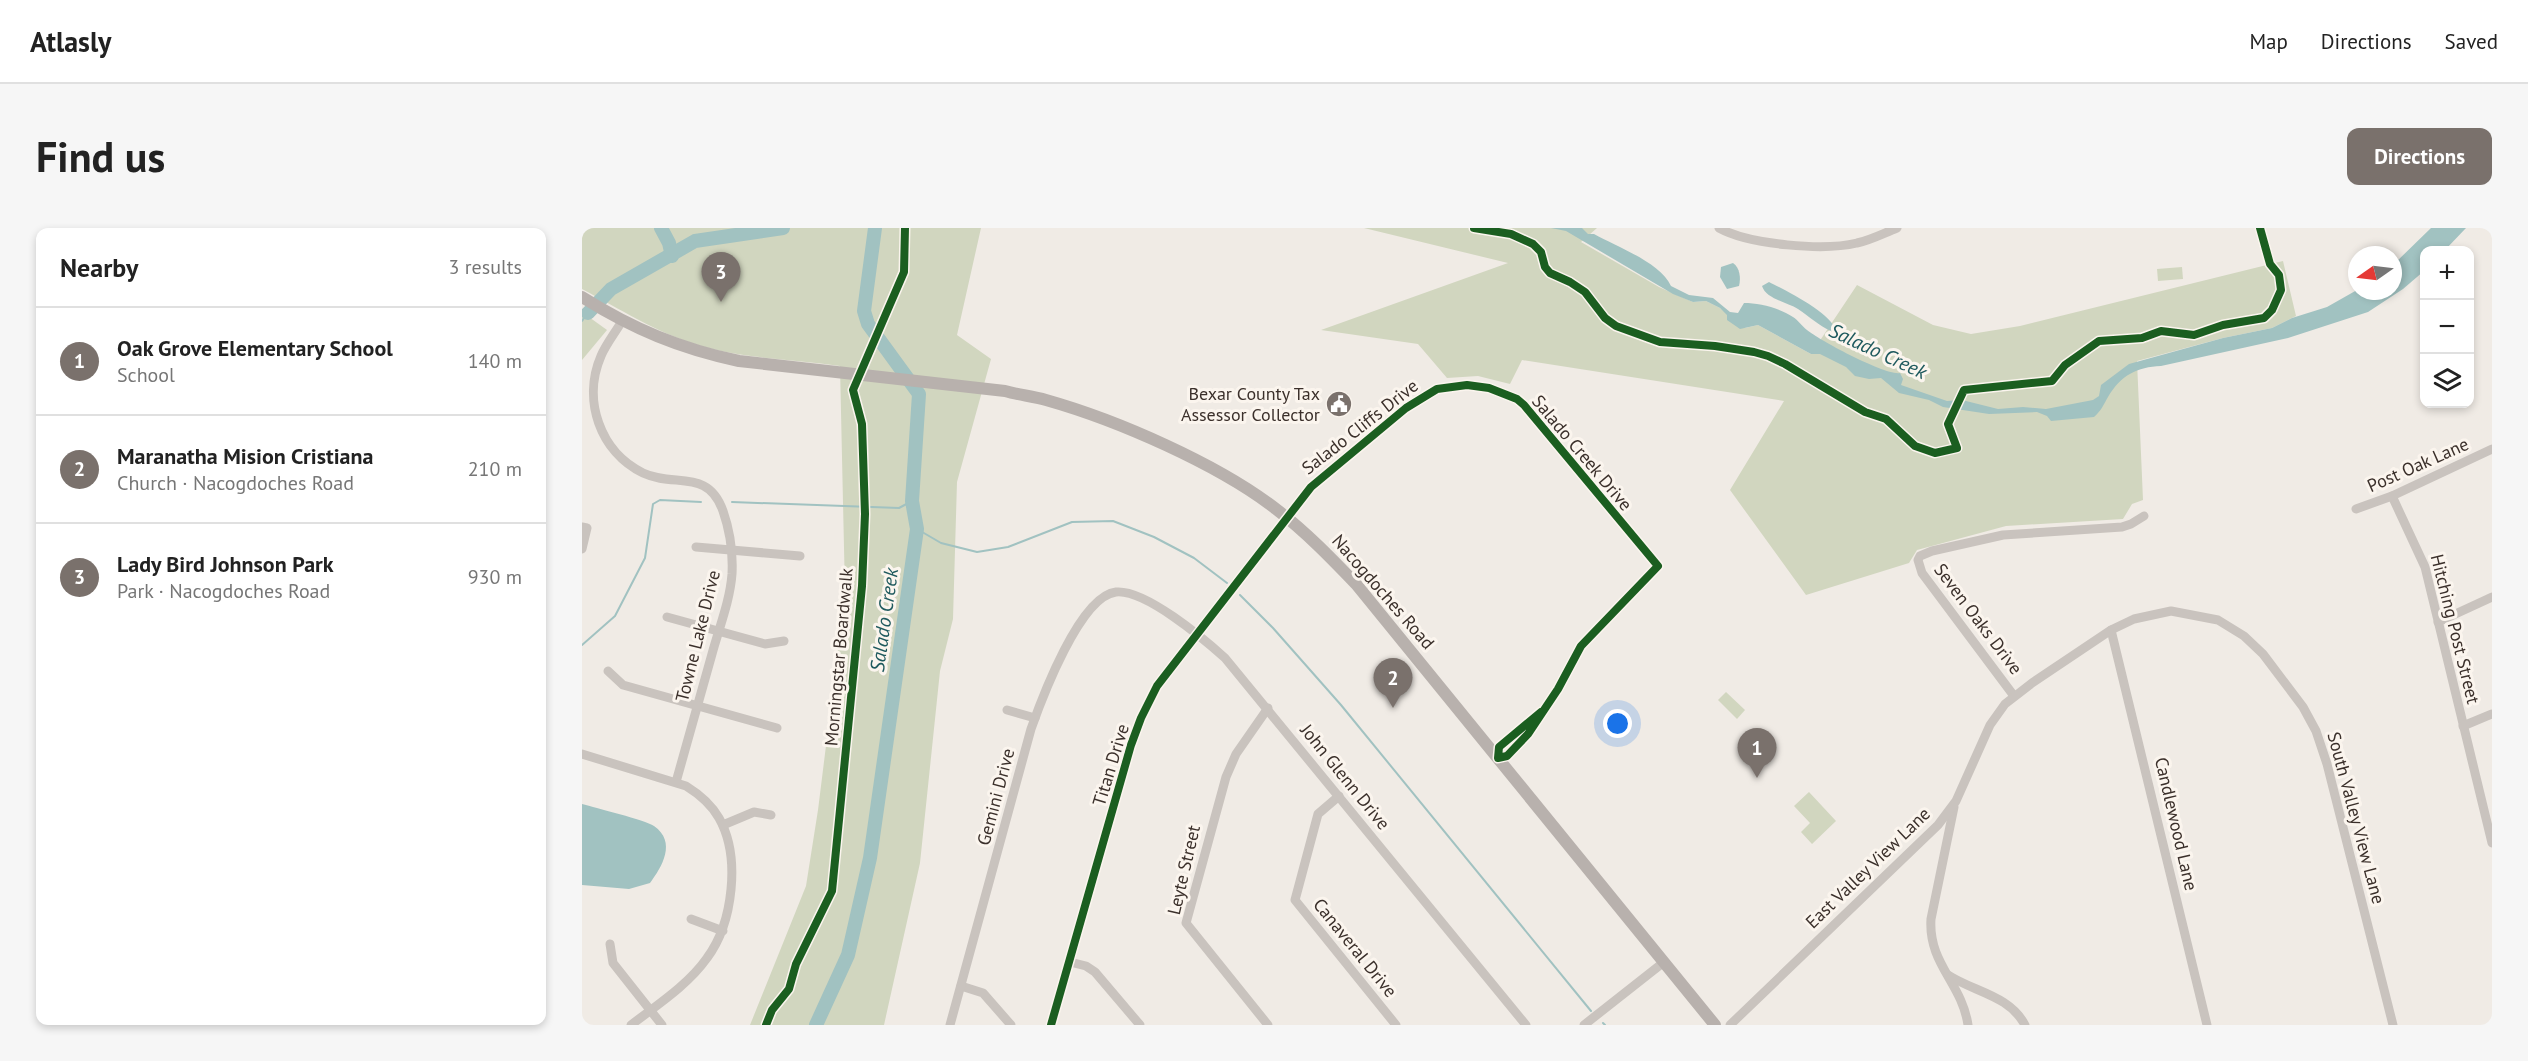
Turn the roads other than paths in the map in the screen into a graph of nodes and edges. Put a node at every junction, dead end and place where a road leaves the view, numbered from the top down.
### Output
1 (1719, 228) edge
2 (1897, 228) edge
3 (582, 297) edge
4 (617, 318) junction
5 (1467, 385) joint
6 (593, 394) junction
7 (582, 395) edge
8 (2492, 449) edge
9 (2392, 496) junction
10 (2356, 509) dead end
11 (2144, 516) dead end
12 (1286, 517) junction
13 (585, 528) edge
14 (696, 547) dead end
15 (582, 549) edge
16 (731, 550) junction
17 (800, 556) dead end
18 (1108, 594) joint
19 (2492, 597) edge
20 (667, 617) dead end
21 (2218, 620) joint
22 (2438, 622) junction
23 (2111, 630) junction
24 (719, 631) junction
25 (1196, 633) junction
26 (784, 641) dead end
27 (608, 671) dead end
28 (2014, 696) junction
29 (697, 706) junction
30 (1268, 708) junction
31 (1007, 710) dead end
32 (2492, 714) edge
33 (1035, 718) junction
34 (2463, 726) junction
35 (777, 728) dead end
36 (582, 754) edge
37 (1498, 758) junction
38 (676, 782) junction
39 (1339, 796) junction
40 (1956, 801) junction
41 (771, 815) dead end
42 (723, 825) junction
43 (2492, 843) edge
44 (691, 919) dead end
45 (723, 931) junction
46 (610, 944) dead end
47 (1664, 962) junction
48 (1070, 963) junction
49 (1946, 973) junction
50 (961, 986) junction
51 (650, 1010) junction
52 (2024, 1024) edge
53 (631, 1025) edge
54 (662, 1025) edge
55 (950, 1025) edge
56 (1011, 1025) edge
57 (1052, 1025) edge
58 (1140, 1025) edge
59 (1268, 1025) edge
60 (1396, 1025) edge
61 (1526, 1025) edge
62 (1584, 1025) edge
63 (1715, 1025) edge
64 (1730, 1025) edge
65 (1968, 1025) edge
66 (2207, 1025) edge
67 (2393, 1025) edge

1 - 2 street
3 - 4 main road, Nacogdoches Road
4 - 6 street
4 - 12 main road, Nacogdoches Road
5 - 12 street, Salado Cliffs Drive
5 - 37 street, Salado Creek Drive
6 - 7 street
6 - 16 street, Towne Lake Drive
8 - 9 street, Post Oak Lane
9 - 10 street, Post Oak Lane
9 - 22 street, Hitching Post Street
11 - 28 street, Seven Oaks Drive
12 - 25 street, Titan Drive
12 - 37 main road, Nacogdoches Road
13 - 15 street
14 - 16 street
16 - 17 street
16 - 24 street, Towne Lake Drive
18 - 25 street, John Glenn Drive
18 - 33 street, Gemini Drive
19 - 22 street
20 - 24 street
21 - 23 street, East Valley View Lane
21 - 67 street, South Valley View Lane
22 - 34 street, Hitching Post Street
23 - 28 street, East Valley View Lane
23 - 66 street, Candlewood Lane
24 - 26 street
24 - 29 street, Towne Lake Drive
25 - 30 street, John Glenn Drive
25 - 48 street, Titan Drive
27 - 29 street
28 - 40 street, East Valley View Lane
29 - 35 street
29 - 38 street, Towne Lake Drive
30 - 39 street, John Glenn Drive
30 - 59 street, Leyte Street
31 - 33 street
32 - 34 street
33 - 50 street, Gemini Drive
34 - 43 street, Hitching Post Street
36 - 38 street
37 - 47 main road, Nacogdoches Road
38 - 42 street
39 - 60 street, Canaveral Drive
39 - 61 street, John Glenn Drive
40 - 49 street
40 - 64 street, East Valley View Lane
41 - 42 street
42 - 45 street
44 - 45 street
45 - 51 street
46 - 51 street
47 - 62 street
47 - 63 main road, Nacogdoches Road
48 - 57 street, Titan Drive
48 - 58 street
49 - 52 street
49 - 65 street
50 - 55 street, Gemini Drive
50 - 56 street
51 - 53 street
51 - 54 street

